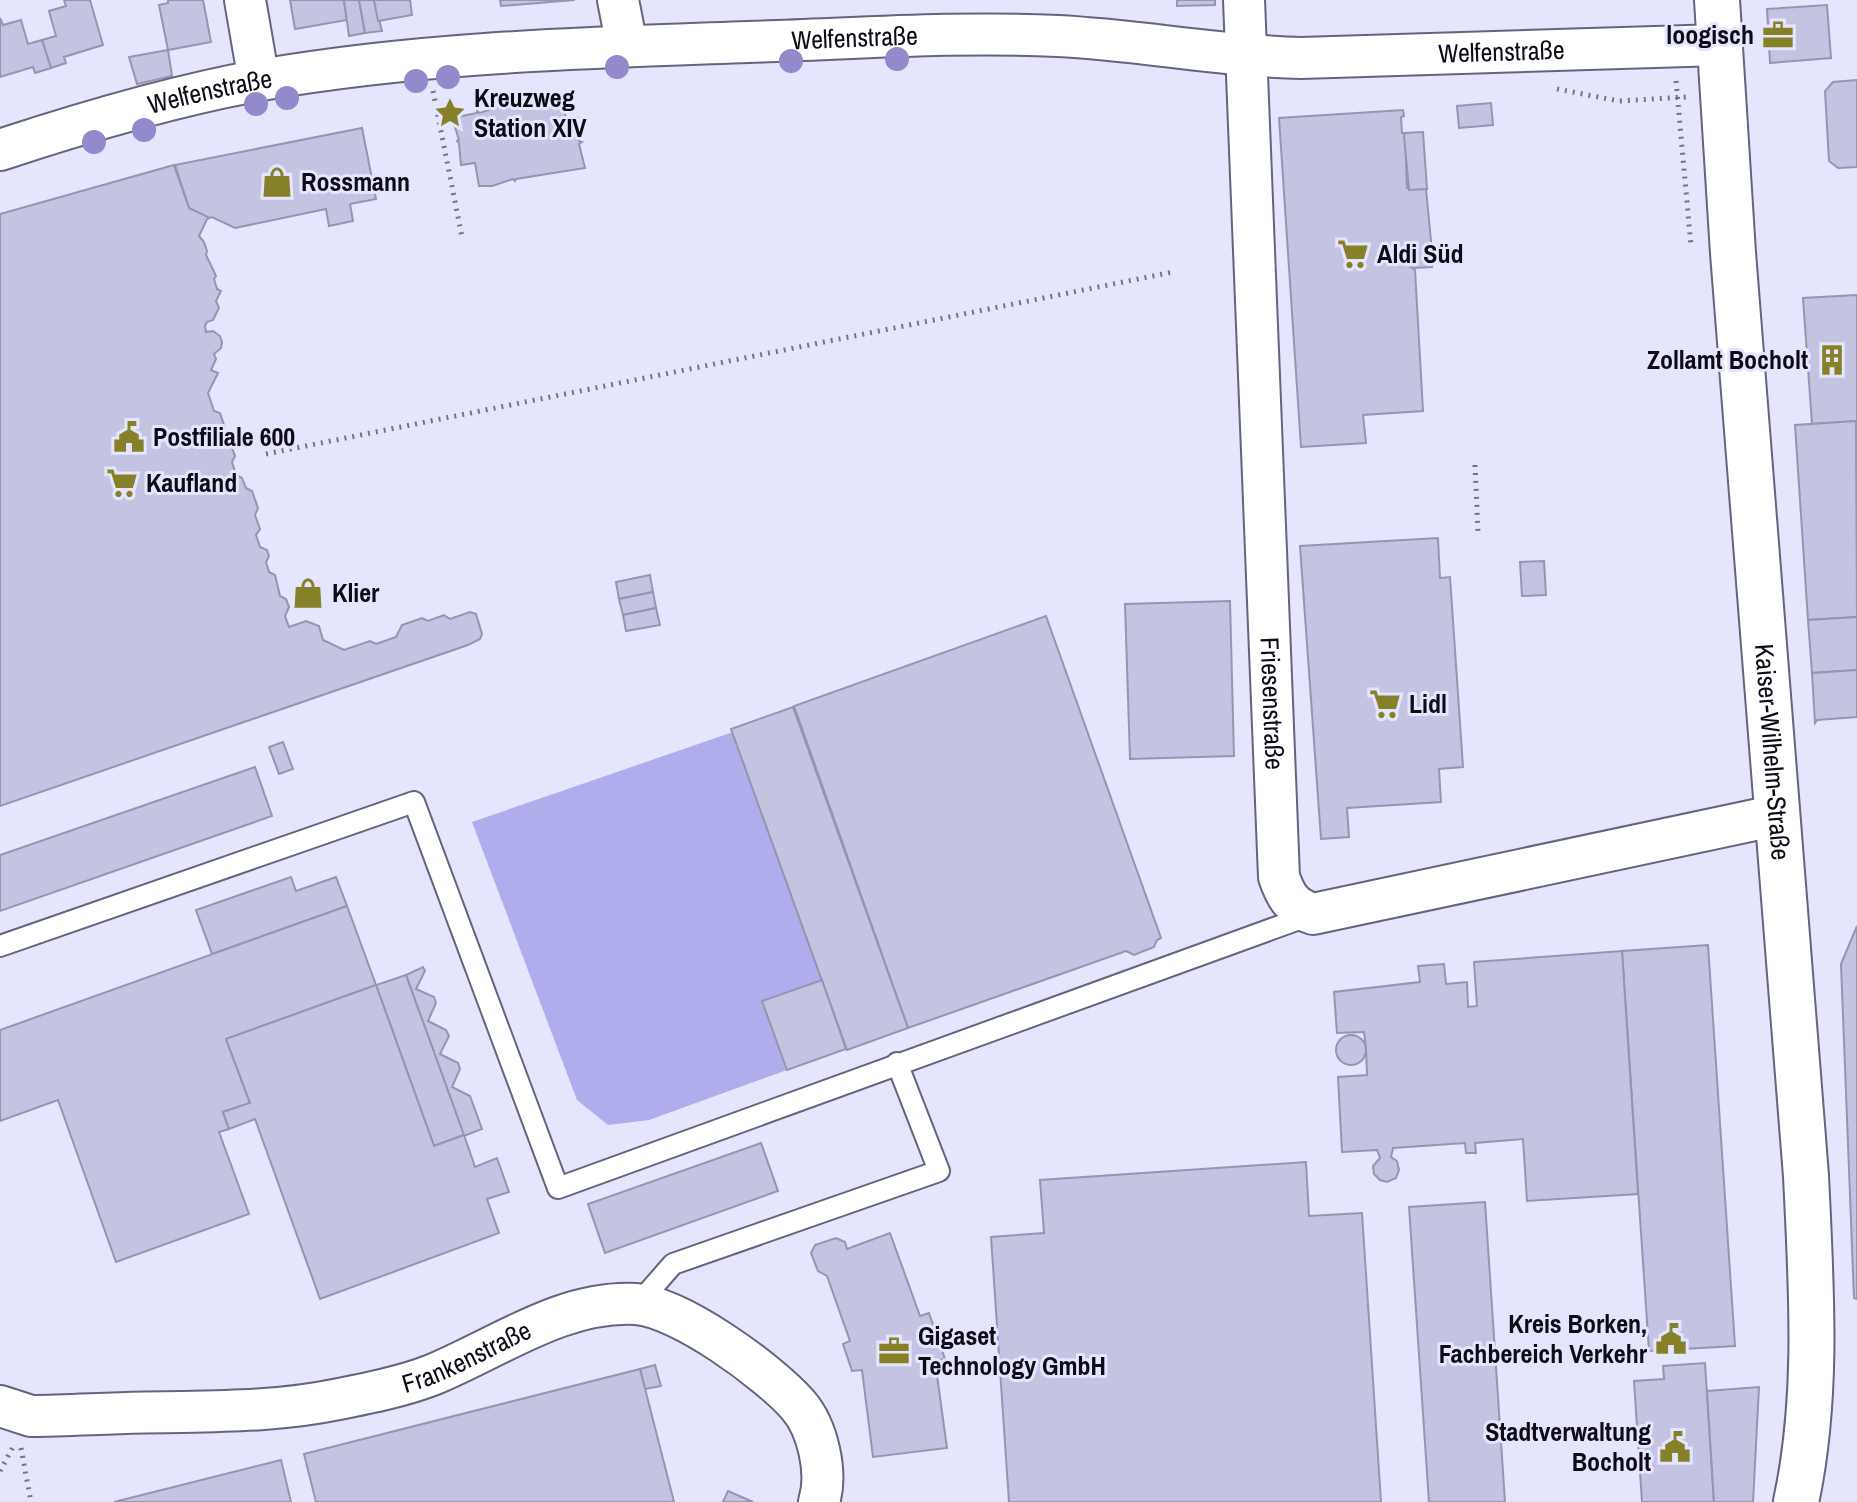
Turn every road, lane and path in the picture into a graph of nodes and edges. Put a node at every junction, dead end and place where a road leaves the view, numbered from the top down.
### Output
1 (245, 0) edge
2 (618, 0) edge
3 (1244, 0) edge
4 (1717, 0) edge
5 (1720, 45) junction
6 (627, 46) junction
7 (1245, 56) junction
8 (259, 81) junction
9 (1552, 88) dead end
10 (418, 92) dead end
11 (1723, 95) junction
12 (0, 150) edge
13 (462, 237) dead end
14 (1173, 272) dead end
15 (266, 454) dead end
16 (1475, 465) dead end
17 (1478, 532) dead end
18 (1778, 815) junction
19 (1313, 914) junction
20 (0, 946) edge
21 (897, 1063) junction
22 (638, 1304) junction
23 (10, 1421) edge
24 (0, 1471) edge
25 (31, 1502) edge
26 (819, 1502) edge
27 (1796, 1502) edge

1 - 8 street
2 - 6 street
3 - 7 street, Friesenstraße
4 - 5 main road, Kaiser-Wilhelm-Straße
5 - 7 street, Welfenstraße
5 - 11 main road, Kaiser-Wilhelm-Straße
6 - 7 street, Welfenstraße
6 - 8 street, Welfenstraße
7 - 19 street, Friesenstraße
8 - 12 street, Welfenstraße
9 - 11 path
10 - 13 path
11 - 18 main road, Kaiser-Wilhelm-Straße
14 - 15 path
16 - 17 path
18 - 19 street
18 - 27 main road, Kaiser-Wilhelm-Straße
19 - 21 lane
20 - 21 lane
21 - 22 lane
22 - 23 street, Frankenstraße
22 - 26 street, Frankenstraße
23 - 24 path
23 - 25 path

